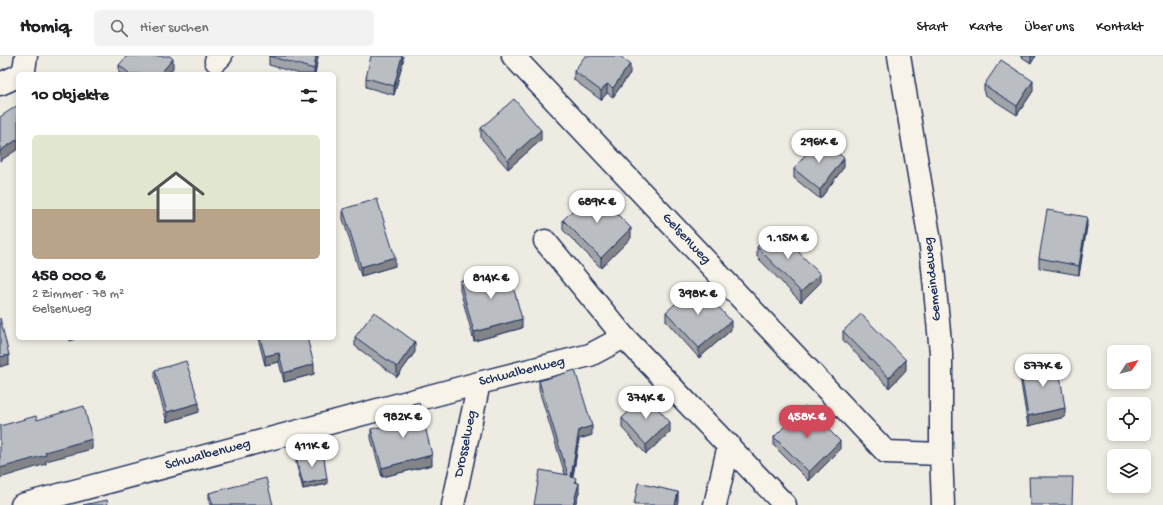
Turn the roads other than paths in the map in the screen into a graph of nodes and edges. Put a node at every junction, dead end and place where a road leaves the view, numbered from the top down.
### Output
1 (26, 56) edge
2 (513, 56) edge
3 (899, 56) edge
4 (22, 72) edge
5 (16, 77) edge
6 (0, 84) edge
7 (545, 241) dead end
8 (624, 337) junction
9 (479, 382) junction
10 (729, 445) junction
11 (941, 454) junction
12 (22, 505) edge
13 (453, 505) edge
14 (715, 505) edge
15 (785, 505) edge
16 (943, 505) edge

1 - 4 street
2 - 11 street, Gelsenweg
3 - 11 street, Gemeindeweg
5 - 6 street
7 - 8 street
8 - 9 street, Schwalbenweg
8 - 10 street
9 - 12 street, Schwalbenweg
9 - 13 street, Drosselweg
10 - 14 street
10 - 15 street
11 - 16 street, Gemeindeweg

